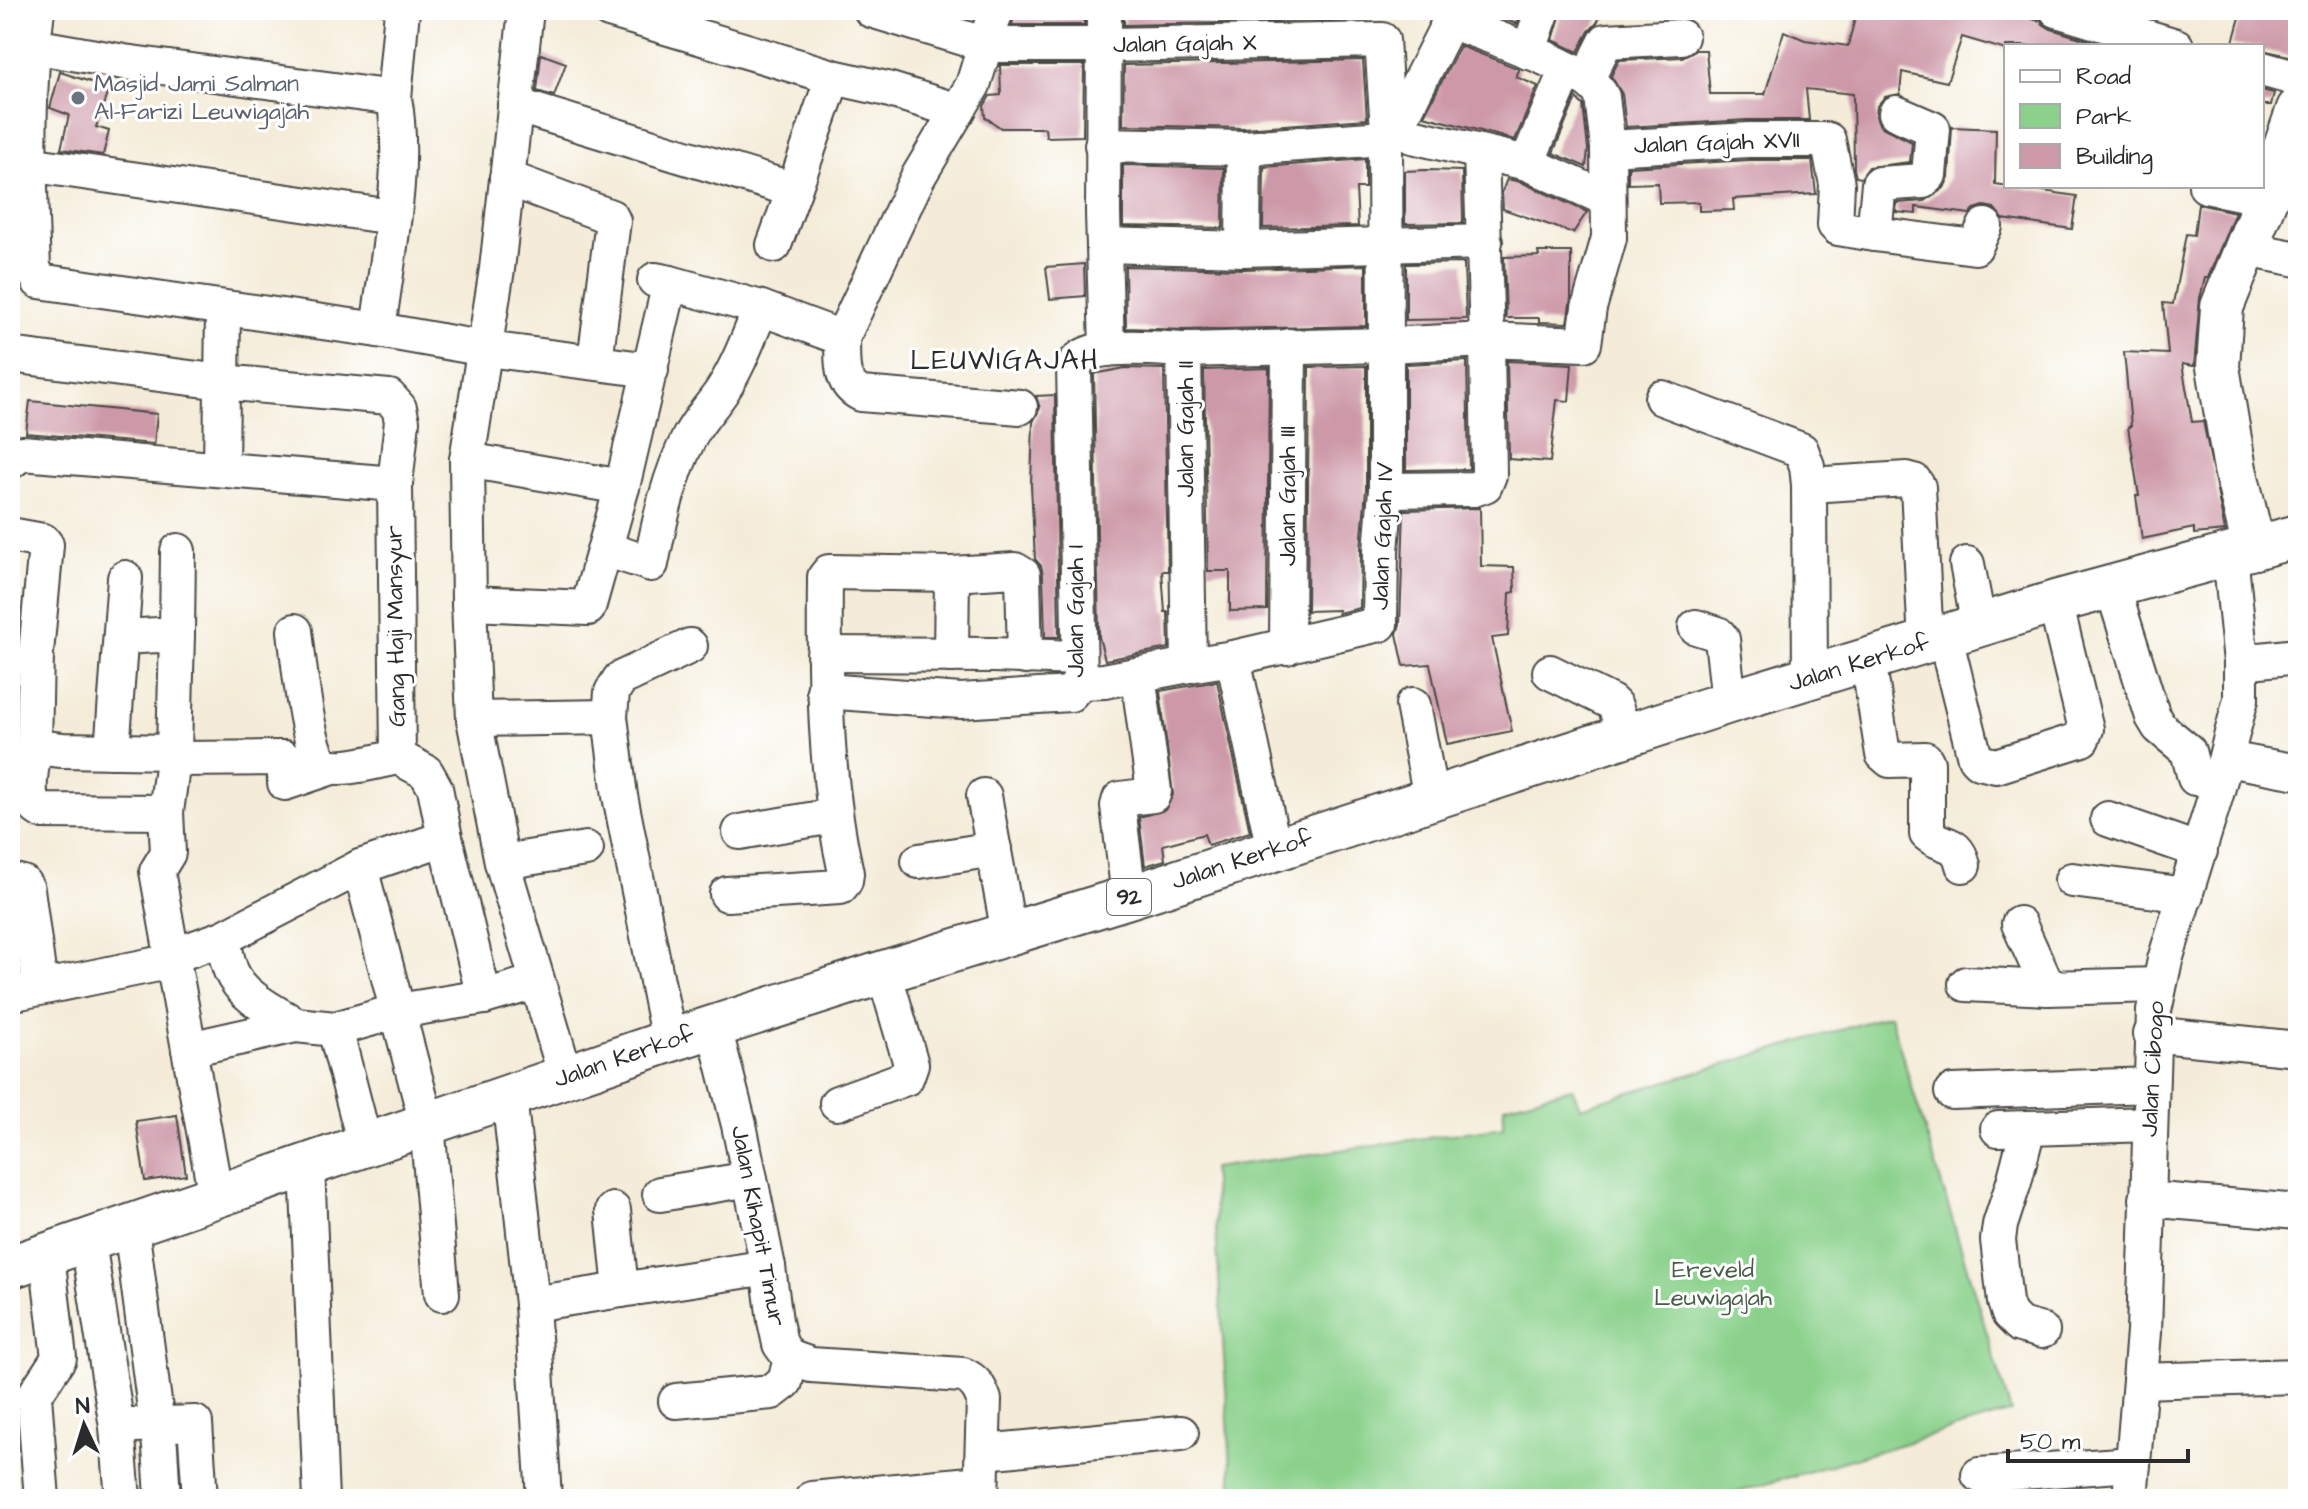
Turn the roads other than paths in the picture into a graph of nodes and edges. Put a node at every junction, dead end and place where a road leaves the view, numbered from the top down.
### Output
1 (37, 10) edge
2 (402, 10) edge
3 (526, 10) edge
4 (609, 10) edge
5 (871, 10) edge
6 (996, 10) edge
7 (1104, 10) edge
8 (1543, 10) edge
9 (2057, 10) edge
10 (1453, 16) edge
11 (1381, 25) edge
12 (1618, 25) edge
13 (1681, 37) dead end
14 (2169, 44) edge
15 (987, 45) junction
16 (1105, 45) junction
17 (21, 46) edge
18 (1528, 52) junction
19 (2264, 70) edge
20 (1577, 74) junction
21 (833, 77) junction
22 (2298, 79) edge
23 (394, 98) junction
24 (515, 105) junction
25 (2298, 109) edge
26 (958, 111) junction
27 (1896, 113) dead end
28 (1393, 135) junction
29 (1102, 145) junction
30 (1244, 148) junction
31 (1608, 148) junction
32 (1481, 154) junction
33 (1527, 163) junction
34 (19, 165) edge
35 (507, 178) junction
36 (1837, 184) junction
37 (1879, 184) junction
38 (2230, 188) edge
39 (794, 190) junction
40 (2279, 192) edge
41 (1607, 199) junction
42 (392, 217) junction
43 (1985, 226) dead end
44 (1874, 234) junction
45 (1485, 242) junction
46 (774, 245) dead end
47 (1104, 245) junction
48 (1384, 247) junction
49 (1243, 249) junction
50 (2246, 249) junction
51 (2298, 259) edge
52 (761, 308) junction
53 (223, 309) junction
54 (378, 330) junction
55 (842, 338) junction
56 (1487, 340) junction
57 (1386, 345) junction
58 (1289, 346) junction
59 (486, 349) junction
60 (1107, 349) junction
61 (1184, 350) junction
62 (10, 355) edge
63 (595, 361) junction
64 (651, 370) junction
65 (222, 382) junction
66 (1662, 398) dead end
67 (1020, 407) dead end
68 (467, 460) junction
69 (10, 462) edge
70 (221, 468) junction
71 (395, 484) junction
72 (1809, 485) junction
73 (622, 487) junction
74 (1386, 490) junction
75 (10, 535) edge
76 (2298, 536) edge
77 (605, 549) junction
78 (178, 551) dead end
79 (2242, 551) junction
80 (1967, 564) dead end
81 (952, 574) junction
82 (125, 578) dead end
83 (2112, 586) junction
84 (2055, 602) junction
85 (469, 603) junction
86 (1696, 627) dead end
87 (295, 631) dead end
88 (177, 634) junction
89 (1950, 635) junction
90 (122, 637) junction
91 (690, 646) dead end
92 (1287, 647) junction
93 (824, 654) junction
94 (951, 655) junction
95 (2298, 656) edge
96 (1025, 657) junction
97 (1233, 658) junction
98 (1868, 660) junction
99 (2241, 662) junction
100 (1189, 665) junction
101 (1079, 670) junction
102 (1550, 672) dead end
103 (1138, 675) junction
104 (1810, 678) junction
105 (824, 691) junction
106 (1729, 702) junction
107 (1413, 705) dead end
108 (610, 717) junction
109 (474, 719) junction
110 (1626, 736) junction
111 (26, 743) edge
112 (112, 751) junction
113 (173, 756) junction
114 (398, 757) junction
115 (2227, 759) junction
116 (332, 767) junction
117 (2298, 772) edge
118 (2195, 778) dead end
119 (984, 796) dead end
120 (1431, 798) junction
121 (166, 812) junction
122 (833, 816) junction
123 (2108, 819) dead end
124 (740, 832) dead end
125 (445, 838) junction
126 (586, 849) dead end
127 (994, 849) junction
128 (1274, 850) junction
129 (2200, 851) junction
130 (919, 861) dead end
131 (502, 862) junction
132 (1963, 865) dead end
133 (360, 867) junction
134 (10, 880) edge
135 (2072, 880) dead end
136 (727, 894) dead end
137 (2186, 895) junction
138 (1129, 897) junction
139 (2019, 924) dead end
140 (1009, 934) junction
141 (223, 938) junction
142 (173, 959) junction
143 (884, 972) junction
144 (536, 982) junction
145 (1966, 984) dead end
146 (2158, 985) junction
147 (2048, 988) junction
148 (25, 991) edge
149 (484, 997) junction
150 (398, 1011) junction
151 (296, 1025) junction
152 (714, 1027) junction
153 (335, 1029) junction
154 (2151, 1034) junction
155 (669, 1041) junction
156 (189, 1049) junction
157 (2298, 1049) edge
158 (566, 1077) junction
159 (2151, 1085) junction
160 (1952, 1092) dead end
161 (509, 1096) junction
162 (837, 1103) dead end
163 (427, 1124) junction
164 (2150, 1124) junction
165 (365, 1145) junction
166 (307, 1166) junction
167 (750, 1179) junction
168 (660, 1194) dead end
169 (216, 1197) junction
170 (2147, 1199) junction
171 (613, 1210) dead end
172 (2298, 1212) edge
173 (131, 1227) junction
174 (88, 1242) junction
175 (28, 1261) edge
176 (768, 1267) junction
177 (621, 1290) junction
178 (442, 1294) dead end
179 (532, 1304) junction
180 (2042, 1331) dead end
181 (791, 1358) junction
182 (2298, 1376) edge
183 (2140, 1381) junction
184 (676, 1401) dead end
185 (156, 1422) junction
186 (117, 1427) junction
187 (1181, 1433) dead end
188 (2133, 1464) junction
189 (1979, 1475) dead end
190 (982, 1478) edge
191 (42, 1499) edge
192 (123, 1499) edge
193 (163, 1499) edge
194 (200, 1499) edge
195 (321, 1499) edge
196 (544, 1499) edge
197 (812, 1499) edge
198 (2130, 1499) edge

1 - 17 street
2 - 23 street
3 - 24 street
4 - 21 street
5 - 15 street, Jalan Gajah X
6 - 15 street
7 - 16 street
8 - 18 street
9 - 14 street
10 - 18 street
10 - 28 street
11 - 16 street, Jalan Gajah X
11 - 28 street, Jalan Gajah X
12 - 13 street
12 - 20 street
15 - 16 street, Jalan Gajah X
15 - 26 street
16 - 29 street
17 - 23 street
17 - 34 street
18 - 20 street
19 - 22 street
20 - 31 street
20 - 33 street
21 - 26 street
21 - 39 street
23 - 42 street
24 - 35 street
24 - 39 street
25 - 40 main road
26 - 55 street
27 - 37 street
28 - 30 street
28 - 32 street
28 - 48 street
29 - 30 street
29 - 47 street
30 - 49 street
31 - 36 street, Jalan Gajah XVII
31 - 41 street
32 - 33 street
32 - 45 street
33 - 41 street
34 - 42 street
34 - 53 street
35 - 59 street
35 - 63 street
36 - 37 street
36 - 44 street
37 - 44 street
38 - 40 street
39 - 46 street
40 - 50 main road
41 - 56 street, Jalan Gajah II
42 - 54 street
43 - 44 street
45 - 48 street
45 - 56 street
47 - 49 street
47 - 60 street
48 - 49 street
48 - 57 street
50 - 51 street
50 - 79 main road
52 - 55 street
52 - 64 street
52 - 77 street
53 - 54 street
53 - 65 street
54 - 59 street
55 - 67 street
56 - 57 street, Jalan Gajah II
56 - 74 street
57 - 58 street, Jalan Gajah II
57 - 74 street, Jalan Gajah IV
58 - 61 street, Jalan Gajah II
58 - 92 street, Jalan Gajah III
59 - 63 street
59 - 68 street
60 - 61 street
60 - 101 street, Jalan Gajah I
61 - 100 street, Jalan Gajah II
62 - 65 street
63 - 64 street
64 - 73 street
65 - 70 street
65 - 71 street, Gang Haji Mansyur
66 - 72 street
68 - 73 street
68 - 85 street
69 - 70 street
70 - 71 street
71 - 114 street, Gang Haji Mansyur
72 - 89 street
72 - 104 street
73 - 77 street
74 - 92 street, Jalan Gajah IV
75 - 111 street
76 - 79 main road, Jalan Kerkof / 92
77 - 85 street
78 - 88 street
79 - 83 main road, Jalan Kerkof / 92
79 - 99 street, Jalan Cibogo
80 - 89 street
81 - 93 street
81 - 94 street
81 - 96 street
82 - 90 street
83 - 84 main road, Jalan Kerkof / 92
83 - 118 street
84 - 89 main road, Jalan Kerkof / 92
84 - 89 street
85 - 109 street
86 - 106 street
87 - 116 street
88 - 90 street
88 - 113 street
89 - 98 main road, Jalan Kerkof / 92
90 - 112 street
91 - 108 street
92 - 97 street, Jalan Gajah IV
93 - 94 street
93 - 105 street
94 - 96 street
95 - 99 street
96 - 101 street
97 - 100 street
97 - 128 street
98 - 104 main road, Jalan Kerkof / 92
98 - 132 street
99 - 115 street, Jalan Cibogo
100 - 103 street
101 - 103 street
101 - 105 street, Jalan Gajah I
102 - 110 street
103 - 138 street
104 - 106 main road, Jalan Kerkof / 92
105 - 122 street
106 - 110 main road, Jalan Kerkof / 92
107 - 120 street
108 - 109 street
108 - 155 street
109 - 131 street
110 - 120 main road, Jalan Kerkof / 92
111 - 112 street
111 - 121 street
112 - 113 street
113 - 116 street
113 - 121 street
114 - 116 street
114 - 125 street, Gang Haji Mansyur
115 - 117 street
115 - 129 street, Jalan Cibogo
119 - 127 street
120 - 128 main road, Jalan Kerkof / 92
121 - 142 street
122 - 124 street
122 - 136 street
123 - 129 street
125 - 133 street
125 - 149 street, Gang Haji Mansyur
126 - 131 street
127 - 130 street
127 - 140 street
128 - 138 main road, Jalan Kerkof / 92
129 - 137 street, Jalan Cibogo
131 - 144 street
133 - 141 street
133 - 150 street
134 - 148 street
135 - 137 street
137 - 146 street, Jalan Cibogo
138 - 140 main road, Jalan Kerkof / 92
139 - 147 street
140 - 143 main road, Jalan Kerkof / 92
141 - 142 street
141 - 151 street
142 - 148 street
142 - 156 street
143 - 152 main road, Jalan Kerkof / 92
143 - 162 street
144 - 149 street
144 - 158 street
145 - 147 street
146 - 147 street
146 - 154 street, Jalan Cibogo
149 - 150 street
150 - 153 street
150 - 163 street
151 - 153 street
151 - 156 street
152 - 155 main road, Jalan Kerkof / 92
152 - 167 street, Jalan Kihapit Timur
153 - 165 street
154 - 157 street
154 - 159 street, Jalan Cibogo
155 - 158 main road, Jalan Kerkof / 92
156 - 169 street
158 - 161 main road, Jalan Kerkof / 92
159 - 160 street
159 - 164 street, Jalan Cibogo
161 - 163 main road, Jalan Kerkof / 92
161 - 179 street
163 - 165 main road, Jalan Kerkof / 92
163 - 178 street
164 - 170 street, Jalan Cibogo
164 - 180 street
165 - 166 main road, Jalan Kerkof / 92
166 - 169 main road, Jalan Kerkof / 92
166 - 195 street
167 - 168 street
167 - 176 street, Jalan Kihapit Timur
169 - 173 main road, Jalan Kerkof / 92
170 - 172 street
170 - 183 street, Jalan Cibogo
171 - 177 street
173 - 174 main road, Jalan Kerkof / 92
173 - 185 street
174 - 175 main road, Jalan Kerkof / 92
174 - 186 street
175 - 191 street
176 - 177 street
176 - 181 street, Jalan Kihapit Timur
177 - 179 street
179 - 196 street
181 - 184 street
181 - 190 street, Jalan Kihapit Timur
182 - 183 street
183 - 188 street, Jalan Cibogo
185 - 186 street
185 - 193 street
185 - 194 street
186 - 192 street
187 - 190 street
188 - 189 street
188 - 198 street, Jalan Cibogo
190 - 197 street

